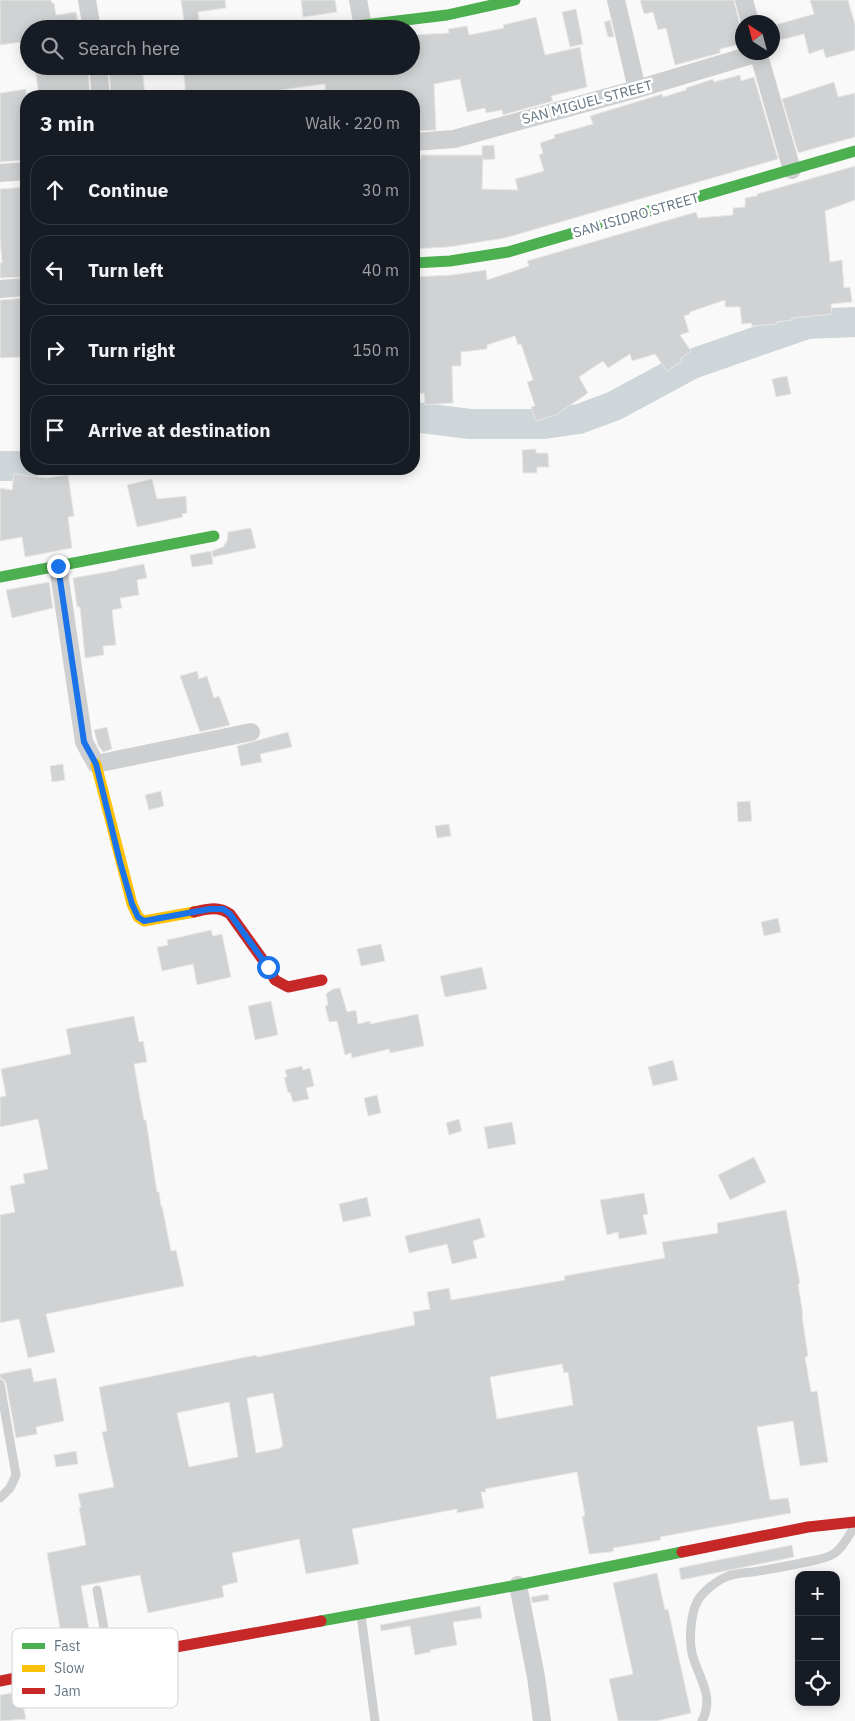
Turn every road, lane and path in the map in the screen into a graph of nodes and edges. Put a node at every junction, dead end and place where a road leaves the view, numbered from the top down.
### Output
1 (87, 0) edge
2 (358, 0) edge
3 (515, 0) edge
4 (616, 0) edge
5 (744, 0) edge
6 (485, 4) edge
7 (748, 15) edge
8 (90, 20) edge
9 (362, 20) edge
10 (418, 20) edge
11 (735, 60) edge
12 (760, 60) edge
13 (99, 75) edge
14 (637, 89) junction
15 (100, 90) edge
16 (420, 142) edge
17 (855, 151) edge
18 (792, 170) junction
19 (20, 171) edge
20 (0, 173) edge
21 (420, 263) edge
22 (20, 287) edge
23 (0, 289) edge
24 (214, 536) dead end
25 (58, 566) junction
26 (0, 578) edge
27 (251, 732) dead end
28 (96, 764) junction
29 (322, 980) dead end
30 (0, 1384) edge
31 (0, 1498) edge
32 (855, 1524) edge
33 (518, 1585) junction
34 (97, 1590) dead end
35 (361, 1613) junction
36 (104, 1628) edge
37 (178, 1646) edge
38 (375, 1721) edge
39 (542, 1721) edge
40 (702, 1721) edge

1 - 8 street
2 - 9 street
3 - 6 street
4 - 14 street
5 - 7 street
6 - 10 street
11 - 14 street, SAN MIGUEL STREET
12 - 18 street
13 - 15 street
14 - 16 street, SAN MIGUEL STREET
17 - 18 street, SAN ISIDRO STREET
18 - 21 street, SAN ISIDRO STREET
19 - 20 street
22 - 23 street
24 - 25 street
25 - 26 street
25 - 28 street
27 - 28 street
28 - 29 street
30 - 31 lane
32 - 33 street
32 - 40 lane
33 - 35 street
33 - 39 street
34 - 36 lane
35 - 37 street
35 - 38 lane

